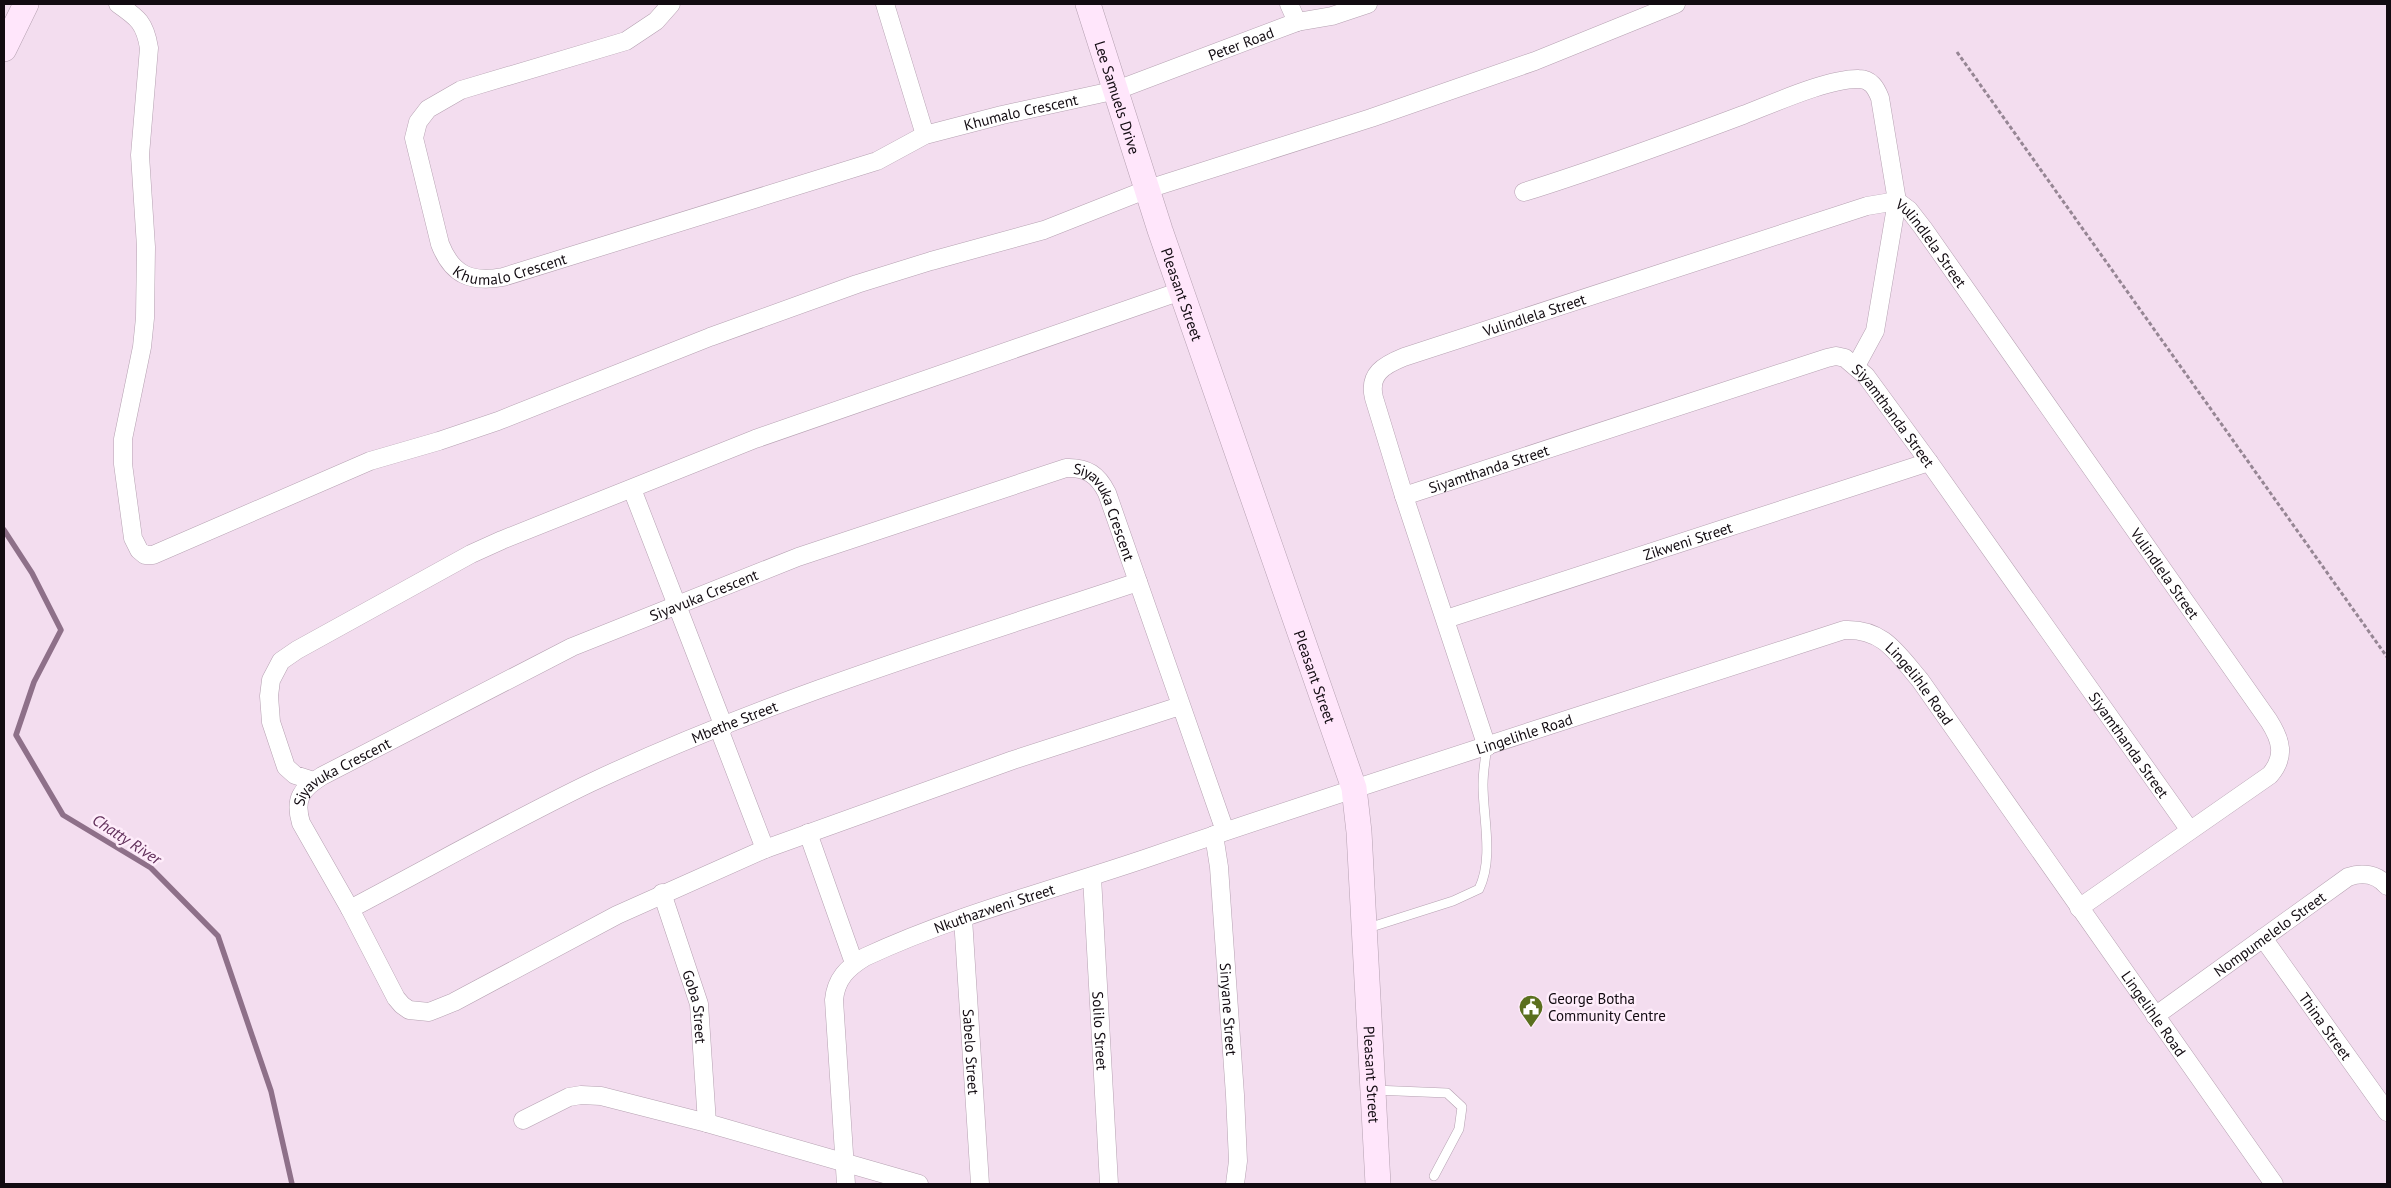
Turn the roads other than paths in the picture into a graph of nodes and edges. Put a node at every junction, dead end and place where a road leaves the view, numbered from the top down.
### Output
1 (26, 4) edge
2 (118, 4) edge
3 (671, 4) edge
4 (885, 4) edge
5 (1088, 4) edge
6 (1289, 4) edge
7 (1368, 4) edge
8 (1676, 4) edge
9 (1297, 22) junction
10 (4, 49) edge
11 (1117, 90) junction
12 (925, 135) junction
13 (1148, 189) junction
14 (1524, 192) dead end
15 (1897, 201) junction
16 (1181, 291) junction
17 (1856, 366) junction
18 (1929, 462) junction
19 (632, 489) junction
20 (1404, 496) junction
21 (1138, 582) junction
22 (676, 607) junction
23 (1446, 619) junction
24 (1180, 706) junction
25 (722, 728) junction
26 (1487, 747) junction
27 (314, 781) junction
28 (1354, 788) junction
29 (2189, 829) junction
30 (1220, 833) junction
31 (808, 834) junction
32 (765, 849) junction
33 (1092, 877) junction
34 (2387, 886) edge
35 (662, 893) junction
36 (2079, 908) junction
37 (350, 909) junction
38 (963, 918) junction
39 (1365, 929) junction
40 (2263, 938) junction
41 (854, 963) junction
42 (2155, 1016) junction
43 (1374, 1090) junction
44 (2387, 1112) edge
45 (523, 1120) dead end
46 (707, 1123) junction
47 (845, 1162) junction
48 (1434, 1176) dead end
49 (846, 1184) edge
50 (919, 1184) edge
51 (980, 1184) edge
52 (1109, 1184) edge
53 (1235, 1184) edge
54 (1378, 1184) edge
55 (2274, 1184) edge

1 - 10 street
2 - 13 street
3 - 12 street, Khumalo Crescent
4 - 12 street
5 - 11 street, Lee Samuels Drive
6 - 9 street
7 - 9 street, Peter Road
8 - 13 street
9 - 11 street, Peter Road
11 - 12 street, Khumalo Crescent
11 - 13 street, Lee Samuels Drive
13 - 16 street, Pleasant Street
14 - 15 street
15 - 17 street
15 - 20 street, Vulindlela Street
15 - 29 street, Vulindlela Street
16 - 19 street
16 - 28 street, Pleasant Street
17 - 18 street, Siyamthanda Street
17 - 20 street, Siyamthanda Street
18 - 23 street, Zikweni Street
18 - 29 street, Siyamthanda Street
19 - 22 street
19 - 27 street
20 - 23 street, Vulindlela Street
21 - 22 street, Siyavuka Crescent
21 - 24 street, Siyavuka Crescent
21 - 25 street, Mbethe Street
22 - 25 street
22 - 27 street, Siyavuka Crescent
23 - 26 street, Vulindlela Street
24 - 30 street, Siyavuka Crescent
24 - 31 street, Siyavuka Crescent
25 - 32 street
25 - 37 street, Mbethe Street
26 - 28 street, Lingelihle Road
26 - 36 street, Lingelihle Road
26 - 39 lane
27 - 37 street, Siyavuka Crescent
28 - 30 street, Nkuthazweni Street
28 - 39 street, Pleasant Street
29 - 36 street, Vulindlela Street
30 - 33 street, Nkuthazweni Street
30 - 53 street, Sinyane Street
31 - 32 street, Siyavuka Crescent
31 - 41 street
32 - 35 street, Siyavuka Crescent
33 - 38 street, Nkuthazweni Street
33 - 52 street, Solilo Street
34 - 40 street, Nompumelelo Street
35 - 37 street, Siyavuka Crescent
35 - 46 street, Goba Street
36 - 42 street, Lingelihle Road
38 - 41 street, Nkuthazweni Street
38 - 51 street, Sabelo Street
39 - 43 street, Pleasant Street
40 - 42 street, Nompumelelo Street
40 - 44 street, Thina Street
41 - 47 street, Nkuthazweni Street
42 - 55 street, Lingelihle Road
43 - 48 lane
43 - 54 street, Pleasant Street
45 - 46 street
46 - 47 street
47 - 49 street, Nkuthazweni Street
47 - 50 street

